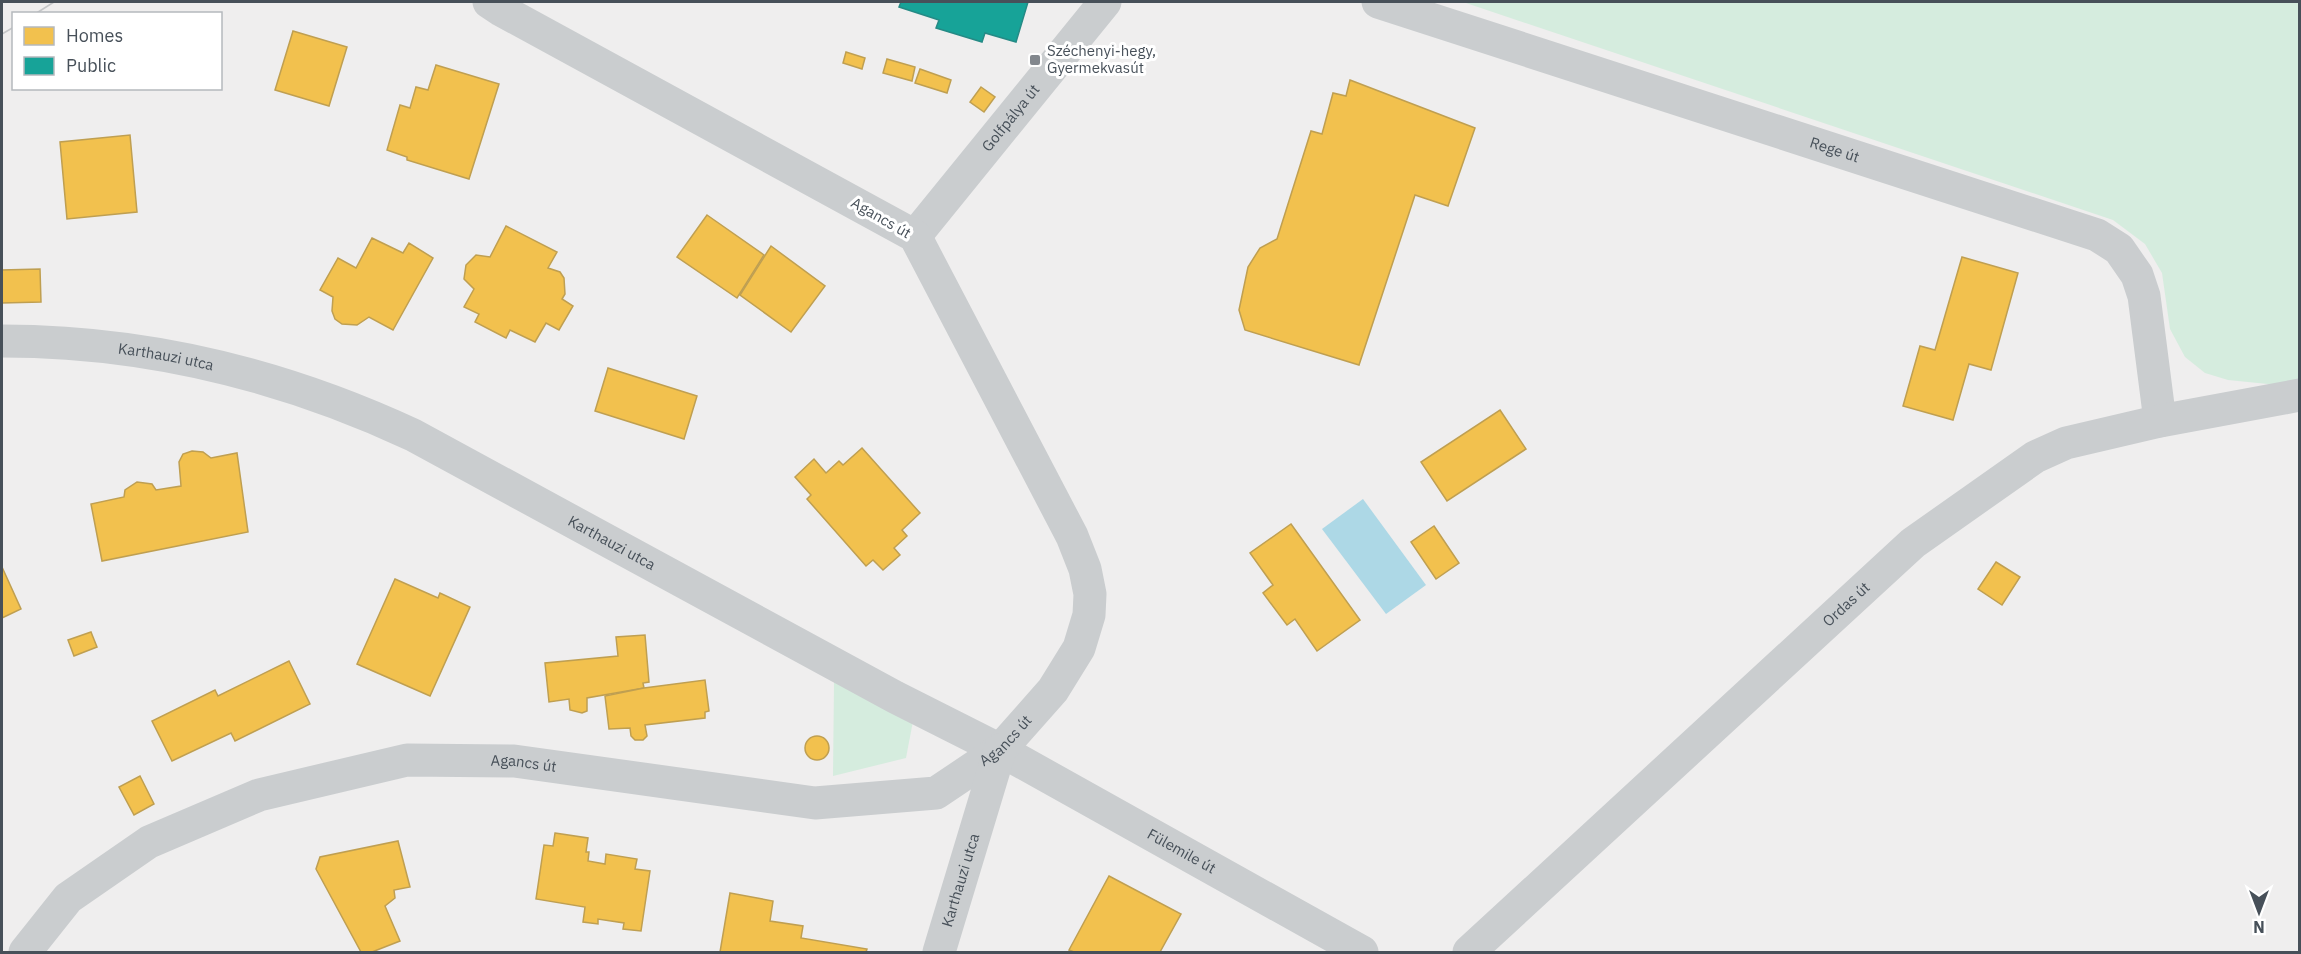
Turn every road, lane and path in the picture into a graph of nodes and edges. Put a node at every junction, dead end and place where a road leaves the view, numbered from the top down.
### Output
1 (489, 2) edge
2 (1105, 2) edge
3 (1378, 2) edge
4 (915, 236) junction
5 (2, 341) edge
6 (2300, 395) edge
7 (2160, 421) junction
8 (1000, 750) junction
9 (25, 952) edge
10 (939, 952) edge
11 (1362, 952) edge
12 (1469, 952) edge

1 - 4 street, Agancs út
2 - 4 street, Golfpálya út
3 - 7 street, Rege út
4 - 8 street, Agancs út
5 - 8 street, Karthauzi utca
6 - 7 street, Ordas út
7 - 12 street, Ordas út
8 - 9 street, Agancs út
8 - 10 street, Karthauzi utca
8 - 11 street, Fülemile út

